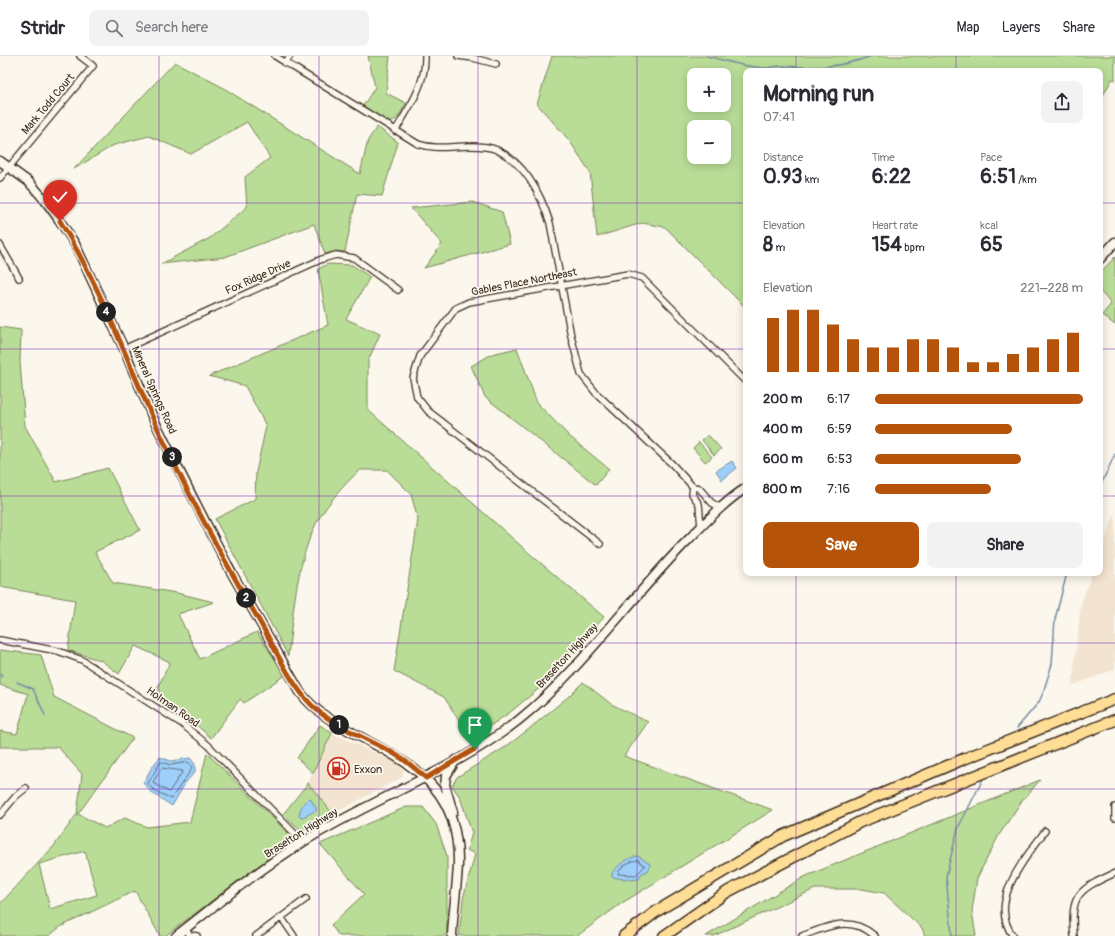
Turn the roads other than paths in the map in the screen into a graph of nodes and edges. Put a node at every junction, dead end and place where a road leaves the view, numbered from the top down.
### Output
1 (80, 56) edge
2 (275, 56) edge
3 (290, 56) edge
4 (425, 56) edge
5 (458, 56) edge
6 (285, 63) junction
7 (496, 64) dead end
8 (395, 132) junction
9 (0, 161) edge
10 (9, 168) junction
11 (0, 178) edge
12 (1115, 242) edge
13 (0, 245) edge
14 (1103, 256) edge
15 (18, 278) dead end
16 (562, 285) junction
17 (398, 290) dead end
18 (124, 349) junction
19 (743, 379) edge
20 (693, 487) junction
21 (743, 490) edge
22 (720, 508) junction
23 (701, 527) junction
24 (600, 544) dead end
25 (0, 640) edge
26 (1115, 699) edge
27 (1115, 720) edge
28 (456, 760) junction
29 (426, 778) junction
30 (26, 788) dead end
31 (1115, 807) edge
32 (0, 815) edge
33 (1115, 818) edge
34 (453, 822) junction
35 (1045, 831) dead end
36 (303, 842) junction
37 (1115, 873) edge
38 (306, 899) dead end
39 (281, 917) junction
40 (189, 933) edge
41 (176, 936) edge
42 (197, 936) edge
43 (256, 936) edge
44 (294, 936) edge
45 (452, 936) edge
46 (624, 936) edge
47 (664, 936) edge
48 (802, 936) edge
49 (875, 936) edge
50 (1013, 936) edge
51 (1074, 936) edge

1 - 10 street, Mark Todd Court
2 - 6 street
3 - 6 street
4 - 8 street
5 - 7 street
6 - 8 street
8 - 16 street
9 - 10 street, Mineral Springs Road
10 - 11 street
10 - 18 street, Mineral Springs Road
12 - 14 street
13 - 15 street
16 - 19 street, Gables Place Northeast
16 - 20 street
16 - 24 street, Gables Place Northeast
17 - 18 street, Fox Ridge Drive
18 - 29 street, Mineral Springs Road
20 - 22 street
20 - 23 street
21 - 22 street, Braselton Highway
22 - 23 street, Braselton Highway
23 - 28 street, Braselton Highway
25 - 36 street, Holman Road
26 - 46 highway
27 - 47 highway
28 - 29 street, Braselton Highway
28 - 34 street
29 - 34 street, Mineral Springs Road
29 - 36 street, Braselton Highway
30 - 32 street
31 - 33 street
34 - 45 street
35 - 50 street
36 - 40 street, Braselton Highway
37 - 51 street
38 - 39 street
39 - 43 street
39 - 44 street
40 - 41 street, Braselton Highway
40 - 42 street
48 - 49 street

